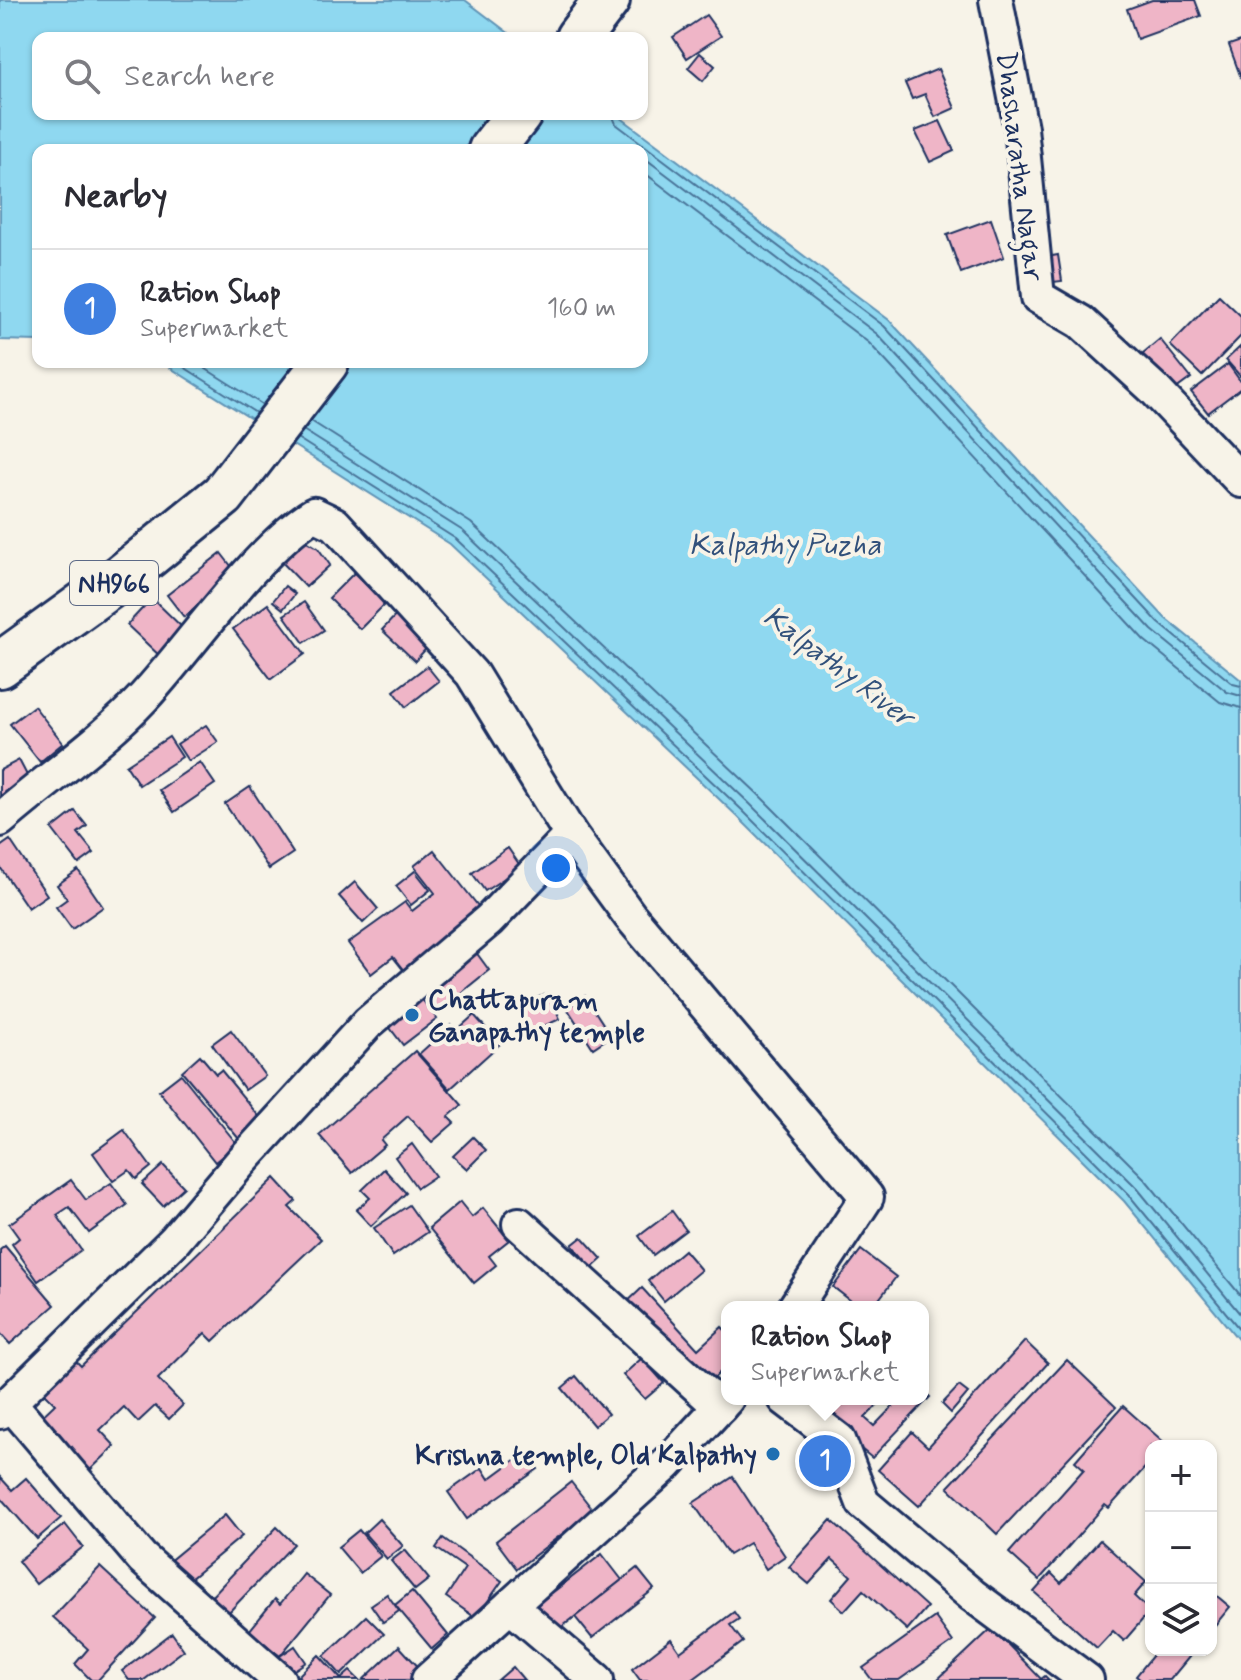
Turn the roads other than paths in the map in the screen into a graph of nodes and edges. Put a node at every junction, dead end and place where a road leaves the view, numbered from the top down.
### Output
1 (607, 0) edge
2 (996, 0) edge
3 (583, 32) edge
4 (514, 120) edge
5 (496, 144) edge
6 (321, 368) edge
7 (1240, 477) edge
8 (0, 665) edge
9 (0, 820) edge
10 (571, 835) junction
11 (519, 1224) dead end
12 (799, 1301) edge
13 (721, 1400) edge
14 (722, 1405) edge
15 (793, 1405) edge
16 (6, 1408) edge
17 (510, 1606) junction
18 (279, 1680) edge
19 (428, 1680) edge
20 (597, 1680) edge
21 (1087, 1680) edge

1 - 3 highway
2 - 7 street, Dhasharatha Nagar
4 - 5 highway
6 - 8 highway, NH966
9 - 10 street
10 - 12 street
10 - 16 street
11 - 13 street
14 - 17 street
15 - 21 street
16 - 18 street
17 - 19 street
17 - 20 street

